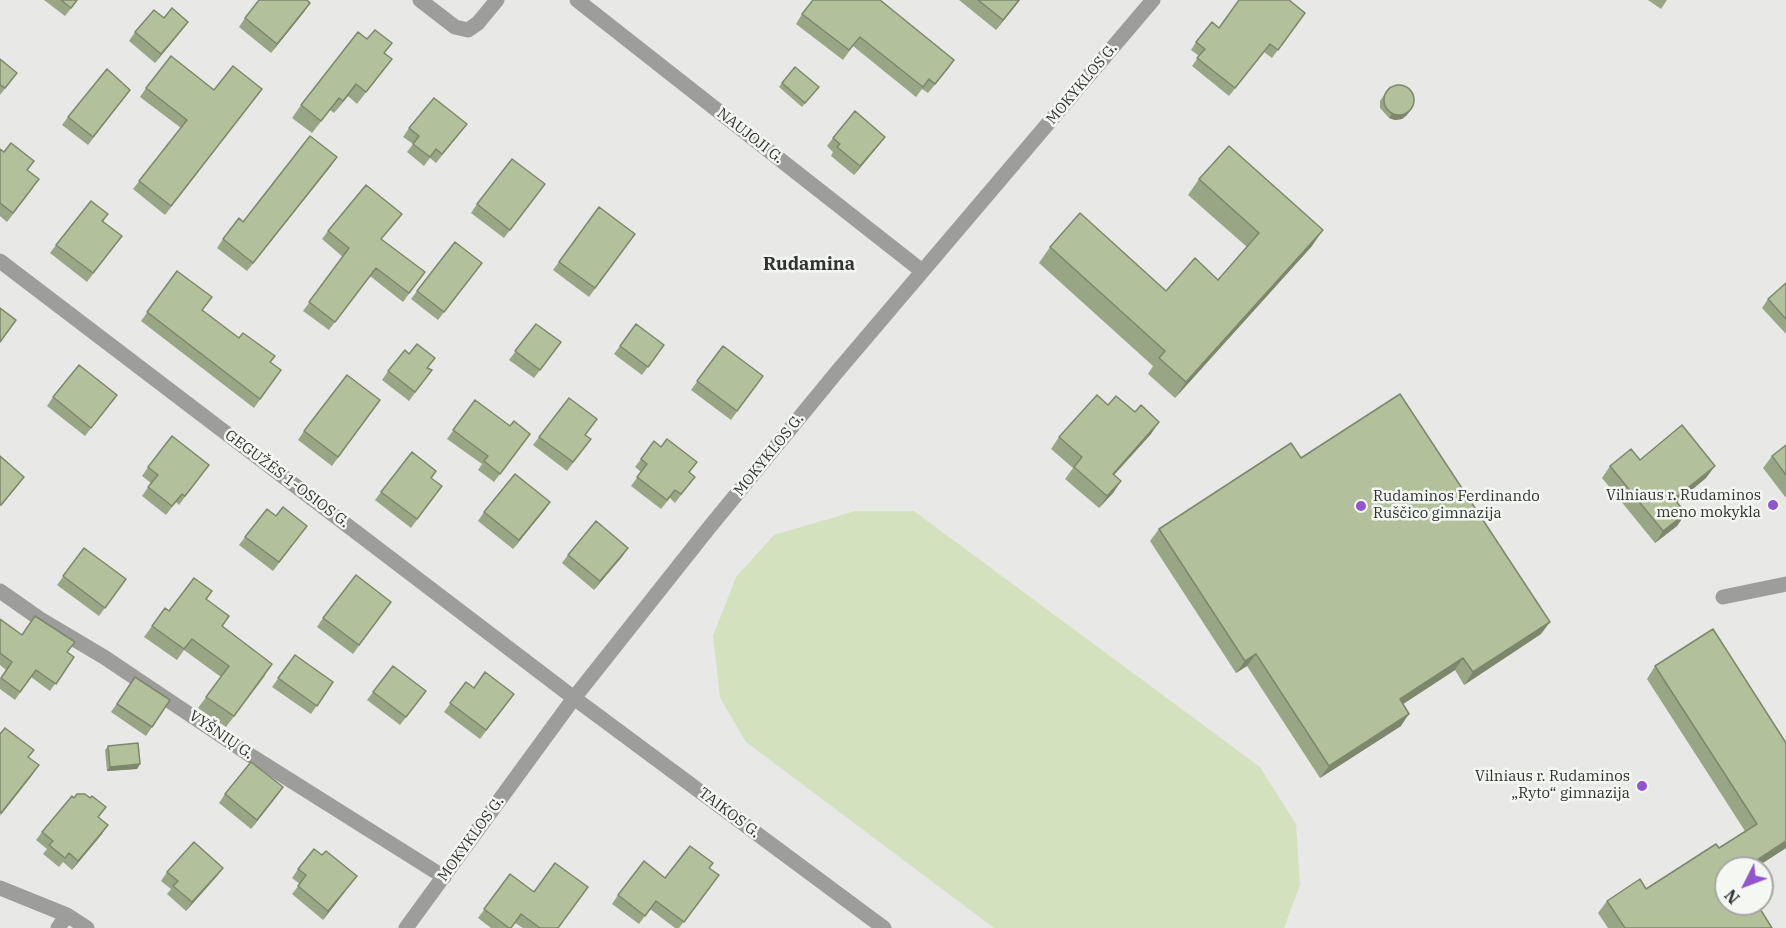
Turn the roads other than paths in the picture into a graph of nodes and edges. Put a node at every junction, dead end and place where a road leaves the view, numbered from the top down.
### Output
1 (420, 0) edge
2 (497, 0) edge
3 (577, 0) edge
4 (1153, 0) edge
5 (0, 261) edge
6 (922, 271) junction
7 (1786, 584) edge
8 (0, 591) edge
9 (1723, 597) dead end
10 (574, 698) junction
11 (444, 877) junction
12 (0, 888) edge
13 (67, 915) junction
14 (58, 928) edge
15 (87, 928) edge
16 (406, 928) edge
17 (884, 928) edge

1 - 2 street
3 - 6 street, NAUJOJI G.
4 - 6 street, MOKYKLOS G.
5 - 10 street, GEGUŽĖS 1-OSIOS G.
6 - 10 street, MOKYKLOS G.
7 - 9 street
8 - 11 street, VYŠNIŲ G.
10 - 11 street, MOKYKLOS G.
10 - 17 street, TAIKOS G.
11 - 16 street, MOKYKLOS G.
12 - 13 street
13 - 14 street
13 - 15 street

